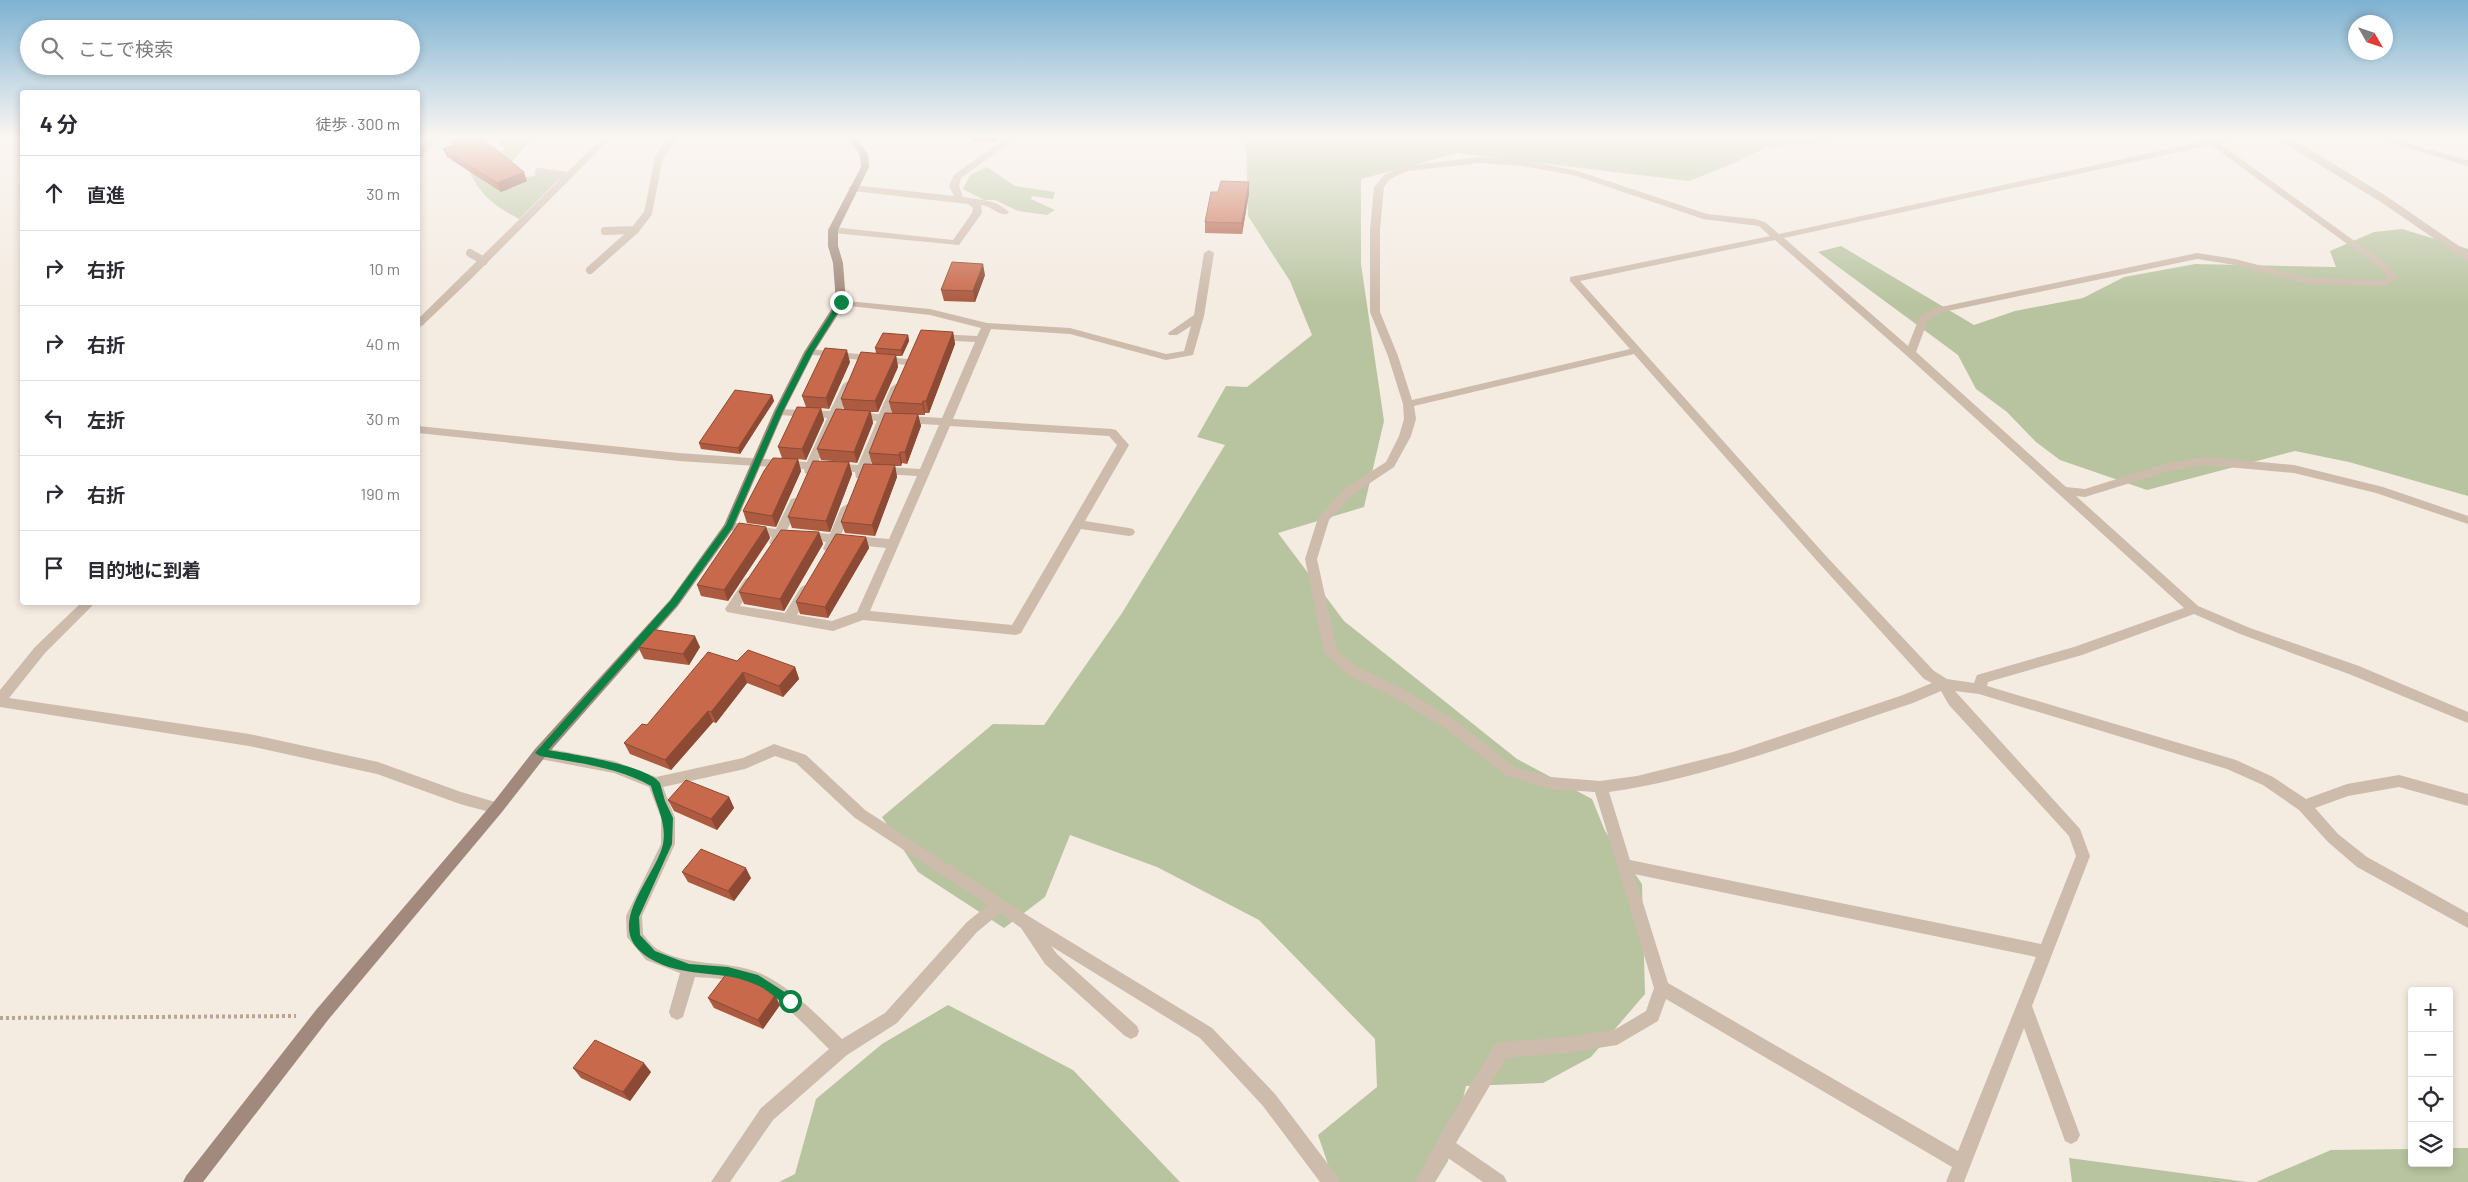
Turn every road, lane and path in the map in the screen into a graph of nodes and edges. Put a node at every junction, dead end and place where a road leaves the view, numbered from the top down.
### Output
1 (550, 193) edge
2 (652, 193) edge
3 (851, 193) edge
4 (898, 193) edge
5 (957, 193) edge
6 (1378, 193) edge
7 (1633, 193) edge
8 (1980, 193) edge
9 (2282, 193) edge
10 (2374, 193) edge
11 (959, 198) junction
12 (974, 203) junction
13 (1004, 212) dead end
14 (636, 230) junction
15 (833, 230) junction
16 (605, 231) dead end
17 (1778, 237) junction
18 (470, 253) dead end
19 (1209, 253) dead end
20 (2468, 257) edge
21 (484, 261) junction
22 (590, 270) dead end
23 (841, 302) junction
24 (1199, 316) junction
25 (420, 322) edge
26 (987, 326) junction
27 (1173, 333) dead end
28 (928, 336) edge
29 (981, 340) junction
30 (1635, 351) junction
31 (809, 352) junction
32 (1910, 353) junction
33 (855, 366) junction
34 (1408, 404) junction
35 (779, 411) junction
36 (834, 415) junction
37 (882, 419) junction
38 (945, 423) junction
39 (420, 430) edge
40 (756, 463) junction
41 (812, 464) junction
42 (863, 468) junction
43 (924, 473) junction
44 (2062, 491) junction
45 (2468, 520) edge
46 (1077, 524) junction
47 (730, 526) junction
48 (1130, 532) dead end
49 (781, 534) junction
50 (835, 538) junction
51 (894, 544) junction
52 (770, 550) edge
53 (821, 562) edge
54 (759, 567) edge
55 (812, 578) edge
56 (87, 605) edge
57 (2194, 609) junction
58 (862, 615) junction
59 (788, 618) junction
60 (1944, 684) junction
61 (1979, 689) junction
62 (0, 701) edge
63 (2468, 718) edge
64 (540, 753) junction
65 (656, 783) junction
66 (1600, 787) junction
67 (2468, 800) edge
68 (2304, 806) junction
69 (497, 808) junction
70 (1623, 865) junction
71 (1000, 904) junction
72 (2468, 921) edge
73 (1025, 922) junction
74 (2046, 952) junction
75 (689, 969) junction
76 (1662, 988) junction
77 (2024, 1006) junction
78 (677, 1012) dead end
79 (322, 1015) junction
80 (0, 1018) edge
81 (1131, 1031) dead end
82 (841, 1049) junction
83 (2070, 1135) dead end
84 (1444, 1145) junction
85 (1962, 1163) junction
86 (192, 1182) edge
87 (720, 1182) edge
88 (1331, 1182) edge
89 (1424, 1182) edge
90 (1498, 1182) edge
91 (1955, 1182) edge

1 - 21 street
2 - 14 lane
3 - 15 street
4 - 11 street
5 - 11 street
6 - 34 street
7 - 17 street
8 - 17 street
9 - 32 street
10 - 20 lane
11 - 12 street
12 - 13 street
12 - 15 street
14 - 16 lane
14 - 22 lane
15 - 23 street
17 - 30 street
17 - 32 street
18 - 21 lane
19 - 24 street
21 - 25 street
23 - 26 street
23 - 31 street
24 - 26 street
24 - 27 street
26 - 29 street
28 - 29 street
29 - 38 street
30 - 34 street
30 - 60 street
31 - 33 street
31 - 35 street
32 - 44 street
33 - 36 street
33 - 37 street
34 - 66 street
35 - 36 street
35 - 40 street
36 - 37 street
36 - 41 street
37 - 38 street
37 - 42 street
38 - 43 street
38 - 46 street
39 - 40 street
40 - 41 street
40 - 47 street
41 - 42 street
41 - 49 street
42 - 43 street
42 - 50 street
43 - 51 street
44 - 45 street
44 - 57 street
46 - 48 street
46 - 58 street
47 - 49 street
47 - 64 street
49 - 50 street
49 - 52 street
50 - 51 street
50 - 53 street
51 - 58 street
54 - 59 street
55 - 59 street
56 - 62 street
57 - 61 street
57 - 63 street
58 - 59 street
60 - 61 street
60 - 66 street
60 - 74 street
61 - 68 street
62 - 69 street
64 - 65 street
64 - 69 street
65 - 71 street
65 - 75 street
66 - 70 street
67 - 68 street
68 - 72 street
69 - 79 street
70 - 74 street
70 - 76 street
71 - 73 street
71 - 82 street
73 - 81 street
73 - 88 street
74 - 77 street
75 - 78 street
75 - 82 street
76 - 84 street
76 - 85 street
77 - 83 street
77 - 85 street
79 - 80 path
79 - 86 street
82 - 87 street
84 - 89 street
84 - 90 street
85 - 91 street

